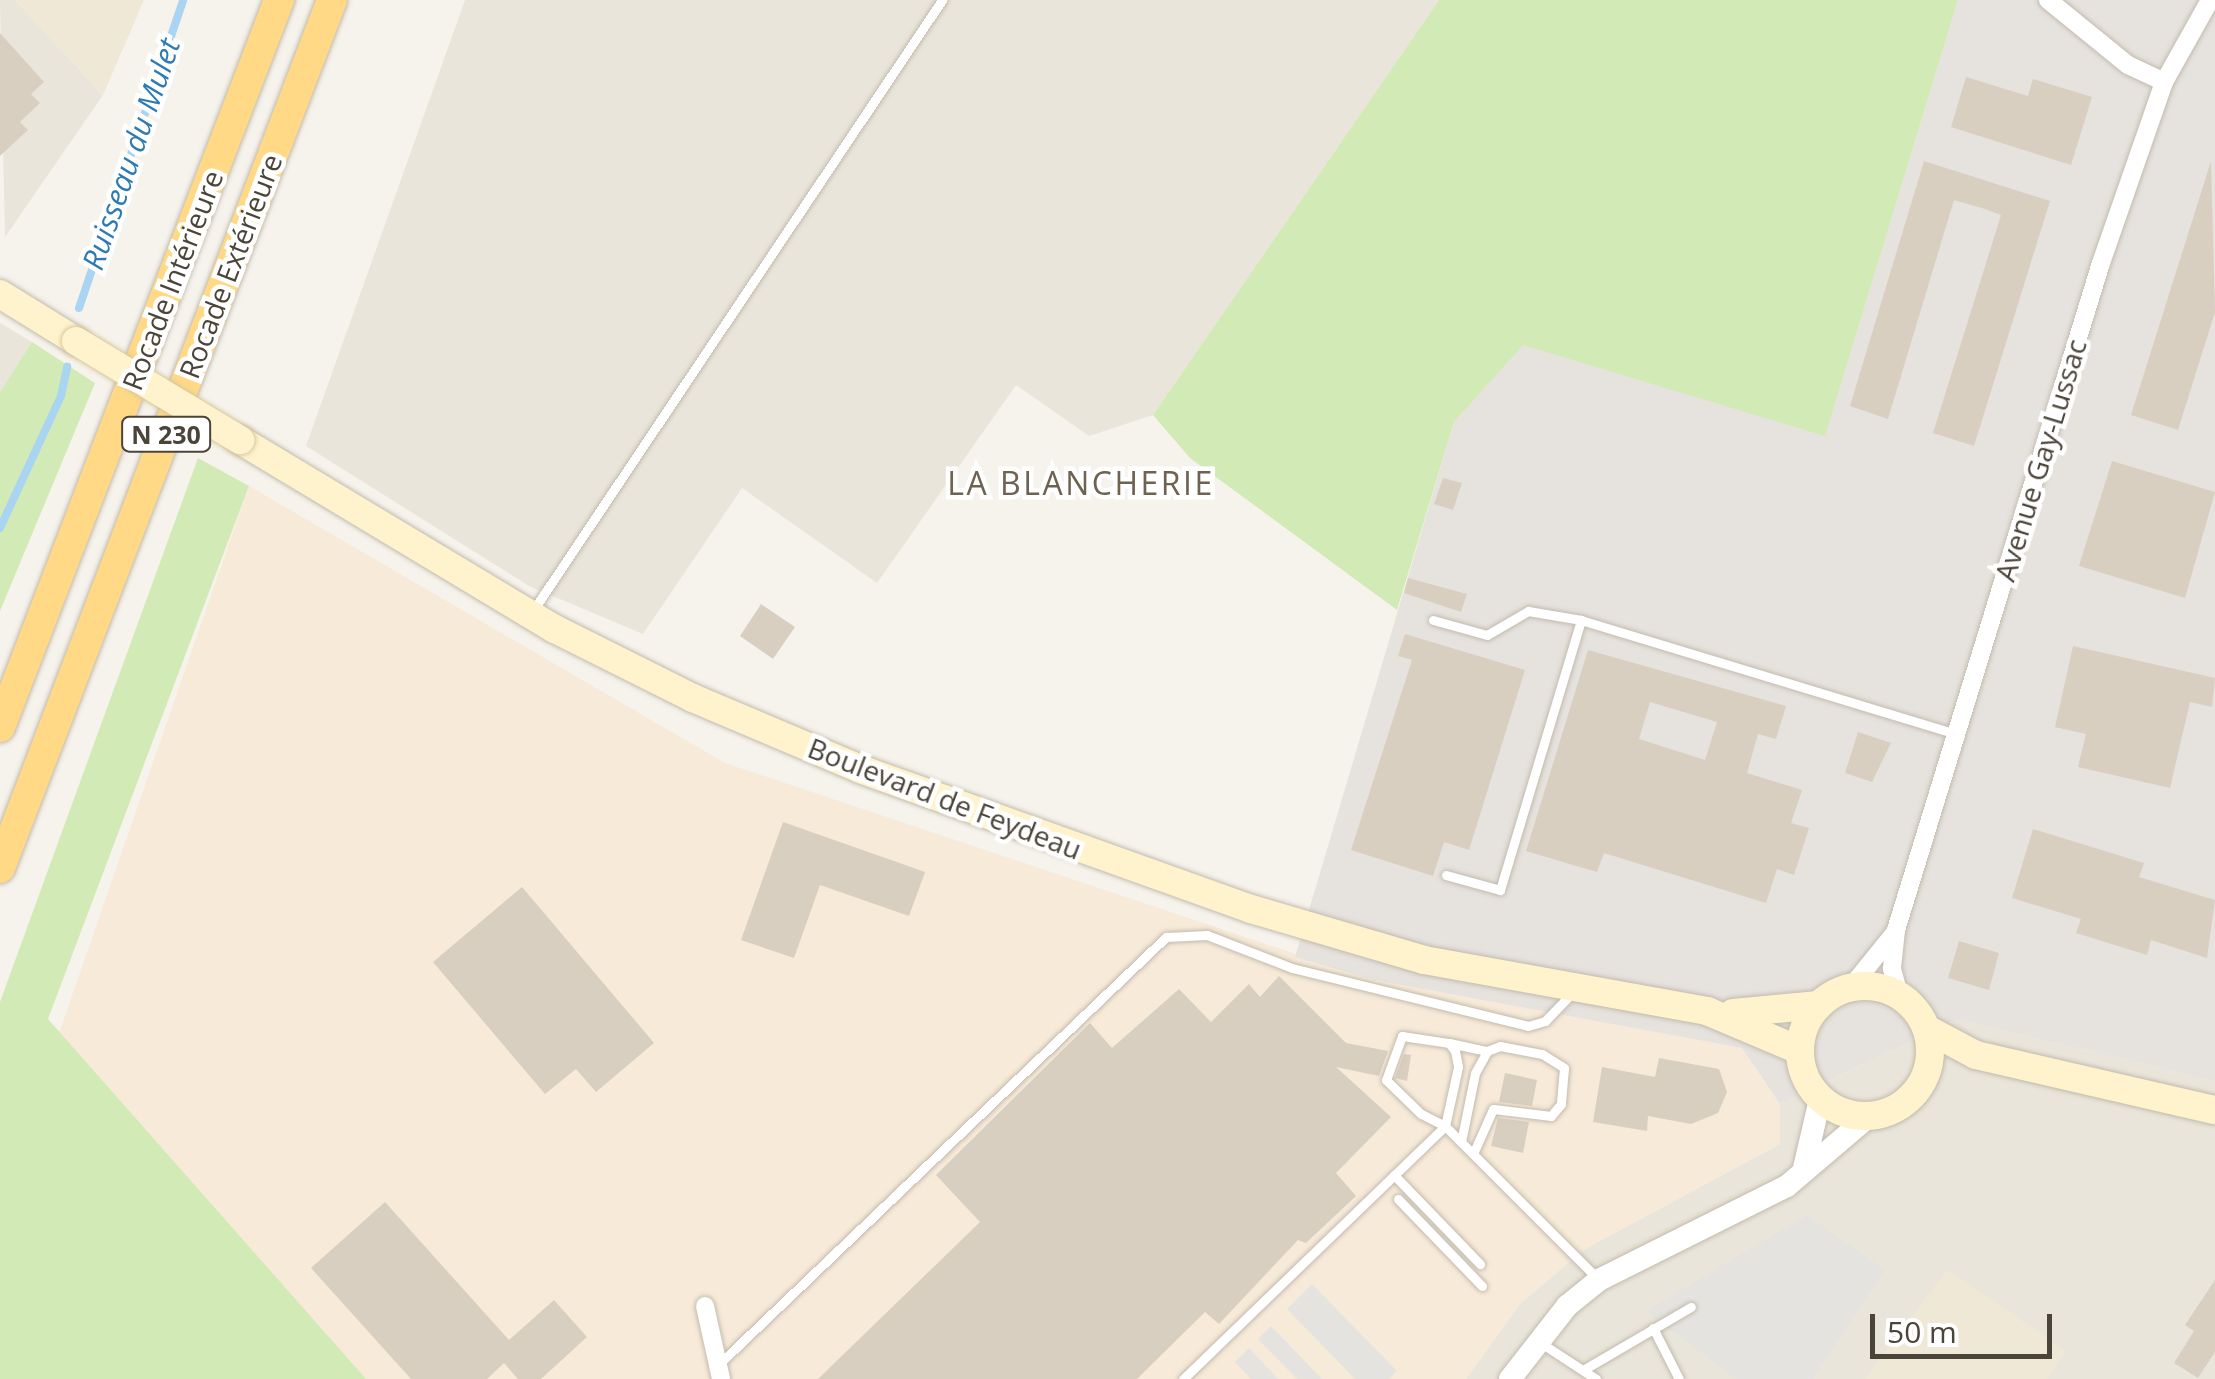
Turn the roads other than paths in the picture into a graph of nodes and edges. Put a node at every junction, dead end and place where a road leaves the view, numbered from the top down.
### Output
1 (279, 0) edge
2 (332, 0) edge
3 (942, 0) edge
4 (2048, 0) edge
5 (2210, 0) edge
6 (2164, 82) junction
7 (0, 294) edge
8 (530, 614) junction
9 (1433, 620) dead end
10 (1581, 620) junction
11 (0, 727) edge
12 (1956, 734) junction
13 (0, 868) edge
14 (1446, 875) dead end
15 (1896, 930) junction
16 (1851, 987) junction
17 (1577, 988) junction
18 (1899, 994) junction
19 (1818, 1004) junction
20 (1707, 1011) junction
21 (1927, 1030) junction
22 (1449, 1043) junction
23 (1800, 1050) junction
24 (1488, 1051) junction
25 (1976, 1055) junction
26 (1922, 1083) junction
27 (1820, 1099) junction
28 (2215, 1110) edge
29 (1868, 1117) junction
30 (1445, 1126) junction
31 (1461, 1142) junction
32 (1473, 1154) junction
33 (1394, 1175) junction
34 (1801, 1175) junction
35 (1398, 1199) dead end
36 (1480, 1264) dead end
37 (1599, 1280) junction
38 (1482, 1286) dead end
39 (706, 1306) dead end
40 (1690, 1307) dead end
41 (1653, 1328) junction
42 (1539, 1341) junction
43 (1583, 1370) junction
44 (719, 1372) edge
45 (1184, 1379) edge
46 (1510, 1379) edge
47 (1596, 1379) edge
48 (1679, 1379) edge

1 - 11 highway, Rocade Intérieure / N 230
2 - 13 highway, Rocade Extérieure / N 230
3 - 8 lane
4 - 6 street
5 - 6 street, Avenue Gay-Lussac
6 - 12 street, Avenue Gay-Lussac
7 - 8 main road, Boulevard de Feydeau, bridge
8 - 17 main road, Boulevard de Feydeau
9 - 10 lane
10 - 12 lane
10 - 14 lane
12 - 15 street, Avenue Gay-Lussac
15 - 16 street, Avenue Gay-Lussac
15 - 18 street, Avenue Gay-Lussac
16 - 18 main road
16 - 19 main road
17 - 20 main road, Boulevard de Feydeau
17 - 44 lane
18 - 21 main road
19 - 20 main road, Boulevard de Feydeau
19 - 23 main road
20 - 23 main road, Boulevard de Feydeau
21 - 25 main road
21 - 26 main road
22 - 24 lane
22 - 30 lane
22 - 30 lane
23 - 27 main road
24 - 31 lane
24 - 32 lane
25 - 26 main road
25 - 28 main road
26 - 29 main road
27 - 29 main road
27 - 34 street
29 - 34 street
30 - 31 lane
30 - 33 lane
31 - 32 lane
32 - 37 lane
33 - 36 lane
33 - 45 lane
34 - 37 street
35 - 38 lane
37 - 42 street
39 - 44 street
40 - 41 lane
41 - 43 lane
41 - 48 lane
42 - 43 lane
42 - 46 street
43 - 47 lane

